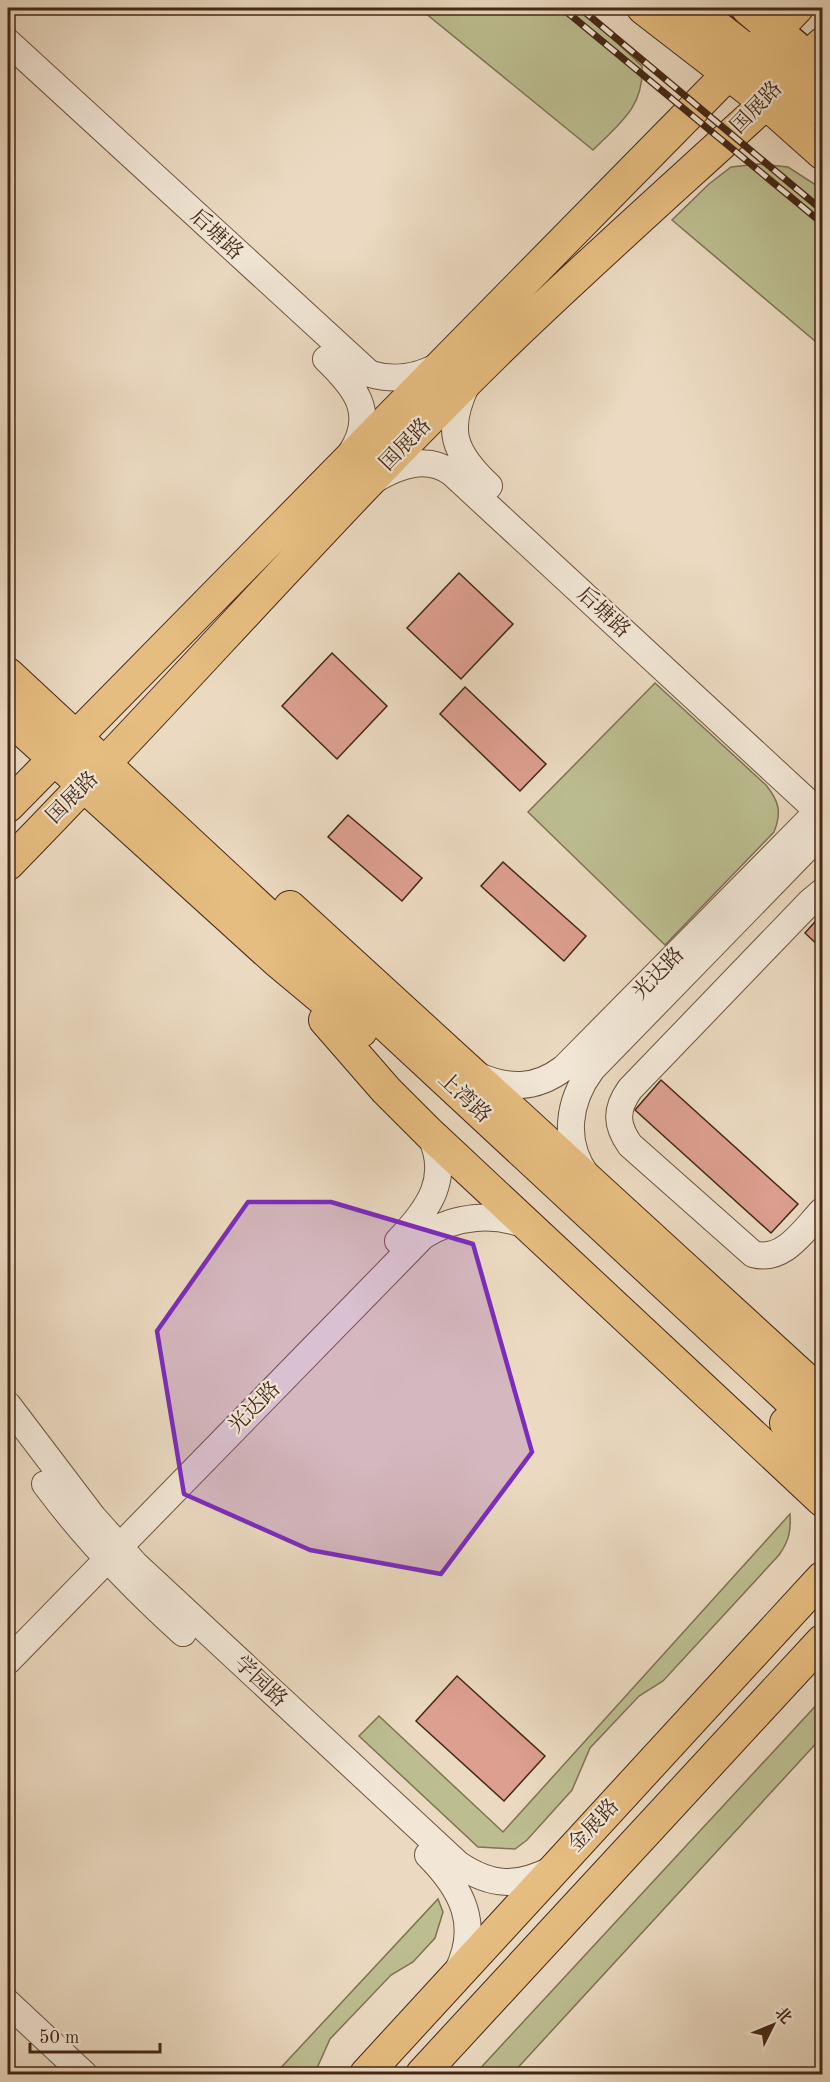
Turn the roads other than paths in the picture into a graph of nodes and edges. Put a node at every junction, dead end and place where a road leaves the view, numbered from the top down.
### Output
1 (643, 8) edge
2 (692, 8) edge
3 (748, 8) edge
4 (791, 15) edge
5 (822, 27) edge
6 (8, 42) edge
7 (817, 57) edge
8 (739, 63) junction
9 (8, 66) edge
10 (775, 91) junction
11 (822, 110) edge
12 (822, 153) edge
13 (442, 363) junction
14 (467, 383) junction
15 (344, 464) junction
16 (367, 486) junction
17 (8, 674) edge
18 (8, 717) edge
19 (65, 748) junction
20 (95, 776) junction
21 (8, 806) edge
22 (822, 812) edge
23 (8, 864) edge
24 (822, 892) edge
25 (277, 961) junction
26 (696, 962) junction
27 (725, 990) junction
28 (472, 1073) junction
29 (429, 1133) junction
30 (591, 1181) junction
31 (822, 1211) edge
32 (531, 1227) junction
33 (727, 1355) junction
34 (822, 1394) edge
35 (8, 1405) edge
36 (822, 1430) edge
37 (8, 1433) edge
38 (822, 1457) edge
39 (822, 1500) edge
40 (107, 1547) junction
41 (822, 1578) edge
42 (8, 1636) edge
43 (822, 1641) edge
44 (8, 1661) edge
45 (556, 1867) junction
46 (453, 1980) junction
47 (8, 2002) edge
48 (8, 2024) edge
49 (62, 2074) edge
50 (84, 2074) edge
51 (366, 2074) edge
52 (422, 2074) edge

1 - 8 main road
2 - 8 highway
3 - 4 highway
4 - 5 main road
4 - 7 highway
4 - 8 main road, 国展路
6 - 13 street, 后塘路
7 - 10 main road, 国展路
8 - 10 highway
8 - 13 main road, 国展路
9 - 15 street, 后塘路
10 - 11 highway
10 - 12 main road
10 - 14 main road, 国展路
13 - 15 main road, 国展路
14 - 16 main road, 国展路
14 - 22 street, 后塘路
15 - 19 main road, 国展路
16 - 20 main road, 国展路
16 - 22 street, 后塘路
17 - 19 main road, 上湾路
18 - 19 main road, 上湾路
19 - 20 main road, 上湾路
19 - 21 main road, 国展路
20 - 23 main road, 国展路
20 - 25 main road, 上湾路
20 - 28 main road, 上湾路
20 - 33 main road, 上湾路
22 - 26 street, 光达路
22 - 28 street, 光达路
24 - 27 street
25 - 29 main road, 上湾路
25 - 33 main road, 上湾路
26 - 27 street
26 - 30 street, 光达路
27 - 31 street
28 - 30 main road, 上湾路
29 - 32 main road, 上湾路
29 - 40 street, 光达路
30 - 34 main road, 上湾路
32 - 39 main road, 上湾路
32 - 40 street, 光达路
33 - 36 main road, 上湾路
33 - 38 main road, 上湾路
35 - 40 street, 学园路
37 - 40 street, 学园路
40 - 42 street, 光达路
40 - 44 street, 光达路
40 - 45 street, 学园路
40 - 46 street, 学园路
41 - 45 main road, 金展路
43 - 52 main road, 金展路
45 - 46 main road, 金展路
46 - 51 main road, 金展路
47 - 50 street
48 - 49 street

